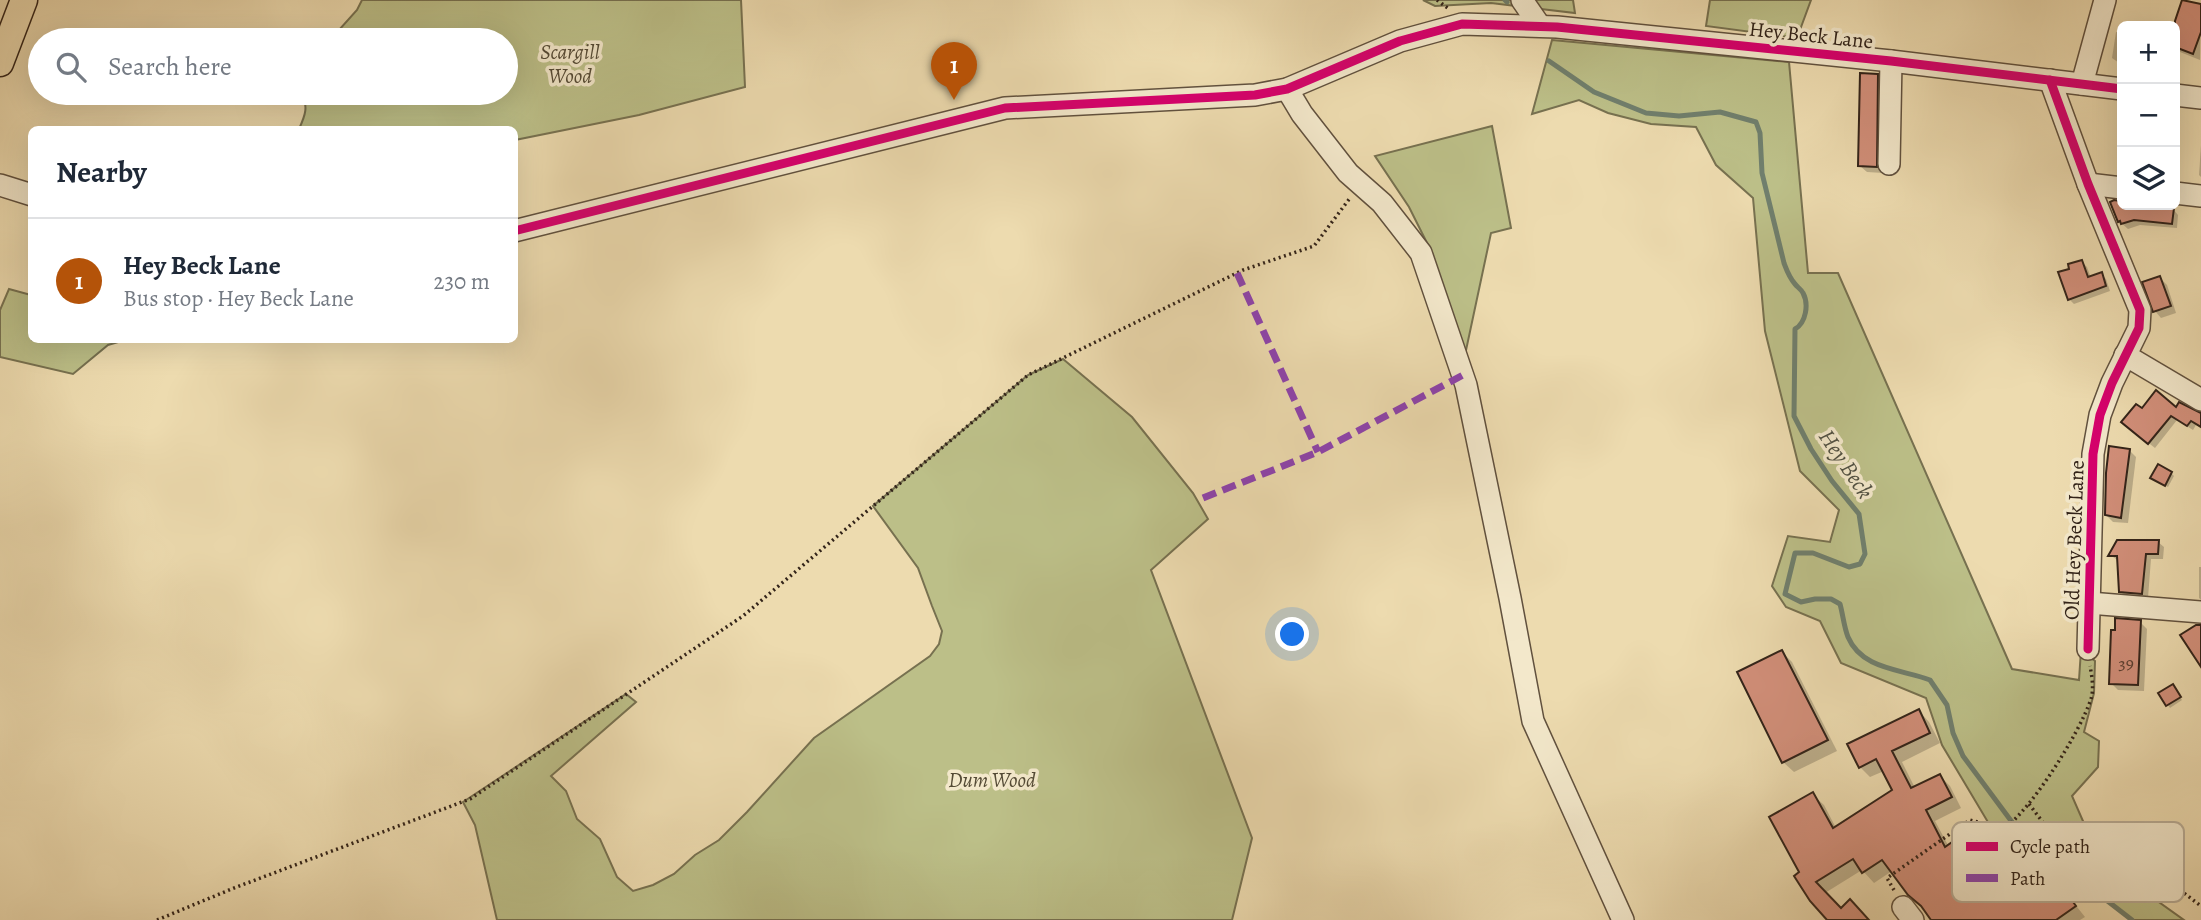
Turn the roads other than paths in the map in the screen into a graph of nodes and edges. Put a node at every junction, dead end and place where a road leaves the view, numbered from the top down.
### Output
1 (24, 0) edge
2 (1522, 0) edge
3 (2105, 0) edge
4 (1540, 26) junction
5 (1891, 61) junction
6 (0, 62) edge
7 (2050, 80) junction
8 (2082, 84) junction
9 (2117, 88) edge
10 (1287, 89) junction
11 (2180, 96) edge
12 (2201, 98) edge
13 (1889, 164) dead end
14 (2088, 184) junction
15 (0, 185) edge
16 (2117, 187) edge
17 (28, 194) edge
18 (2180, 194) edge
19 (2201, 196) edge
20 (518, 230) edge
21 (2125, 355) junction
22 (2201, 400) edge
23 (2089, 603) junction
24 (2201, 612) edge
25 (2088, 649) road end
26 (1623, 920) edge

1 - 6 main road
2 - 4 street
3 - 8 street
4 - 5 street, Hey Beck Lane
4 - 10 street, Hey Beck Lane
5 - 7 street, Hey Beck Lane
5 - 13 street
7 - 8 street, Hey Beck Lane
7 - 14 street, Old Hey Beck Lane
8 - 9 street, Hey Beck Lane
10 - 20 street, Hey Beck Lane
10 - 26 street
11 - 12 street
14 - 16 street
14 - 21 street, Old Hey Beck Lane
15 - 17 street
18 - 19 street
21 - 22 street
21 - 23 street, Old Hey Beck Lane
23 - 24 street
23 - 25 street, Old Hey Beck Lane

